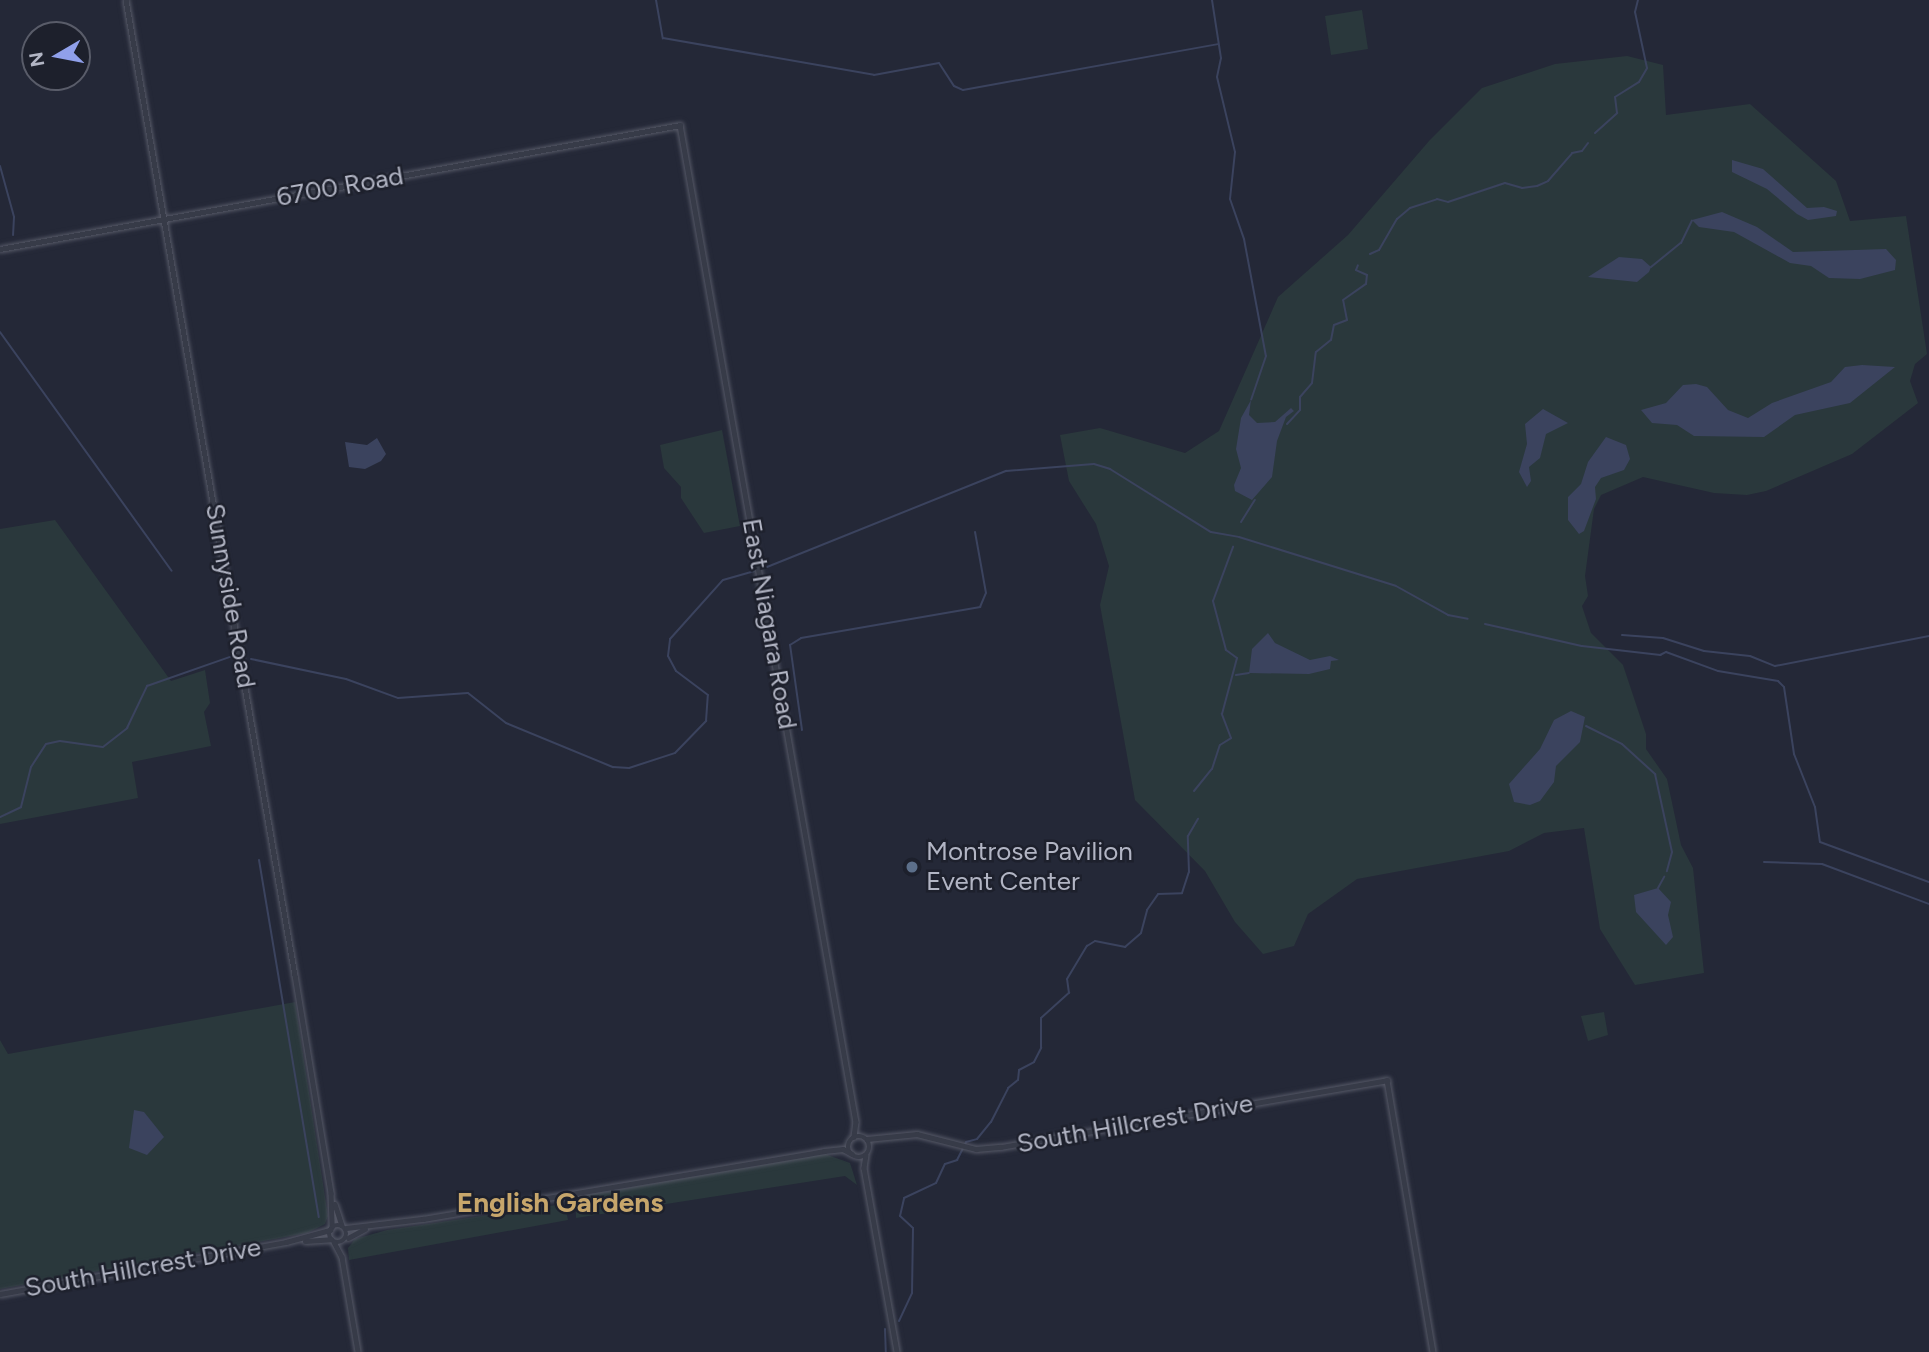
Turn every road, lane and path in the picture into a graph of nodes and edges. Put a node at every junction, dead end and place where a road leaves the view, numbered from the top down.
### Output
1 (126, 0) edge
2 (680, 125) joint
3 (164, 219) junction
4 (0, 249) edge
5 (856, 1122) junction
6 (853, 1138) junction
7 (866, 1138) junction
8 (885, 1140) junction
9 (824, 1151) junction
10 (868, 1153) junction
11 (852, 1155) junction
12 (866, 1178) junction
13 (331, 1193) junction
14 (344, 1227) junction
15 (331, 1228) junction
16 (369, 1228) junction
17 (346, 1239) junction
18 (333, 1241) junction
19 (286, 1242) junction
20 (341, 1257) junction
21 (0, 1294) edge
22 (358, 1352) edge
23 (897, 1352) edge
24 (1433, 1352) edge

1 - 3 street, Sunnyside Road
2 - 3 street, 6700 Road
2 - 5 street, East Niagara Road
3 - 4 street, 6700 Road
3 - 13 street, Sunnyside Road
5 - 6 street, East Niagara Road
5 - 7 street, East Niagara Road
6 - 7 street, South Hillcrest Drive
6 - 9 street
6 - 11 street, East Niagara Road
7 - 8 street, South Hillcrest Drive
7 - 10 street, East Niagara Road
8 - 10 street, South Hillcrest Drive
8 - 24 street, South Hillcrest Drive
9 - 11 street
9 - 16 street
10 - 11 street
10 - 12 street
11 - 12 street
12 - 23 street
13 - 14 street, Sunnyside Road
13 - 15 street, Sunnyside Road
14 - 15 street
14 - 16 street
14 - 17 street, Sunnyside Road
15 - 18 street, Sunnyside Road
15 - 19 street
16 - 17 street
17 - 18 street
17 - 20 street
18 - 19 street
18 - 20 street
19 - 21 street, South Hillcrest Drive
20 - 22 street

